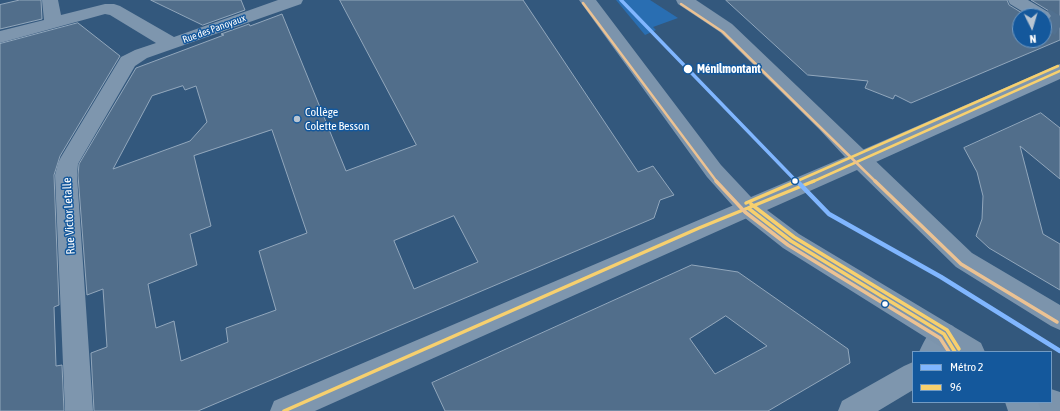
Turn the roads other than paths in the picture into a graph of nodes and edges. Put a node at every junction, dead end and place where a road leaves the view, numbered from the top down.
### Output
1 (50, 0) edge
2 (587, 0) edge
3 (684, 0) edge
4 (1016, 0) edge
5 (285, 2) edge
6 (1029, 8) edge
7 (53, 22) junction
8 (0, 37) edge
9 (172, 44) junction
10 (1060, 71) edge
11 (860, 160) junction
12 (748, 208) junction
13 (1060, 318) edge
14 (944, 346) edge
15 (967, 351) edge
16 (912, 376) edge
17 (1020, 403) edge
18 (79, 411) edge
19 (284, 411) edge
20 (852, 411) edge
21 (1032, 411) edge

1 - 7 street
2 - 12 main road
3 - 11 main road
4 - 6 street
5 - 9 street, Rue des Panoyaux
7 - 8 street, Rue des Panoyaux
7 - 9 street, Rue des Panoyaux
9 - 18 street, Rue Victor Letalle
10 - 11 street
11 - 12 main road
11 - 13 main road
12 - 14 main road
12 - 19 street
14 - 15 main road
16 - 20 street
17 - 21 street

